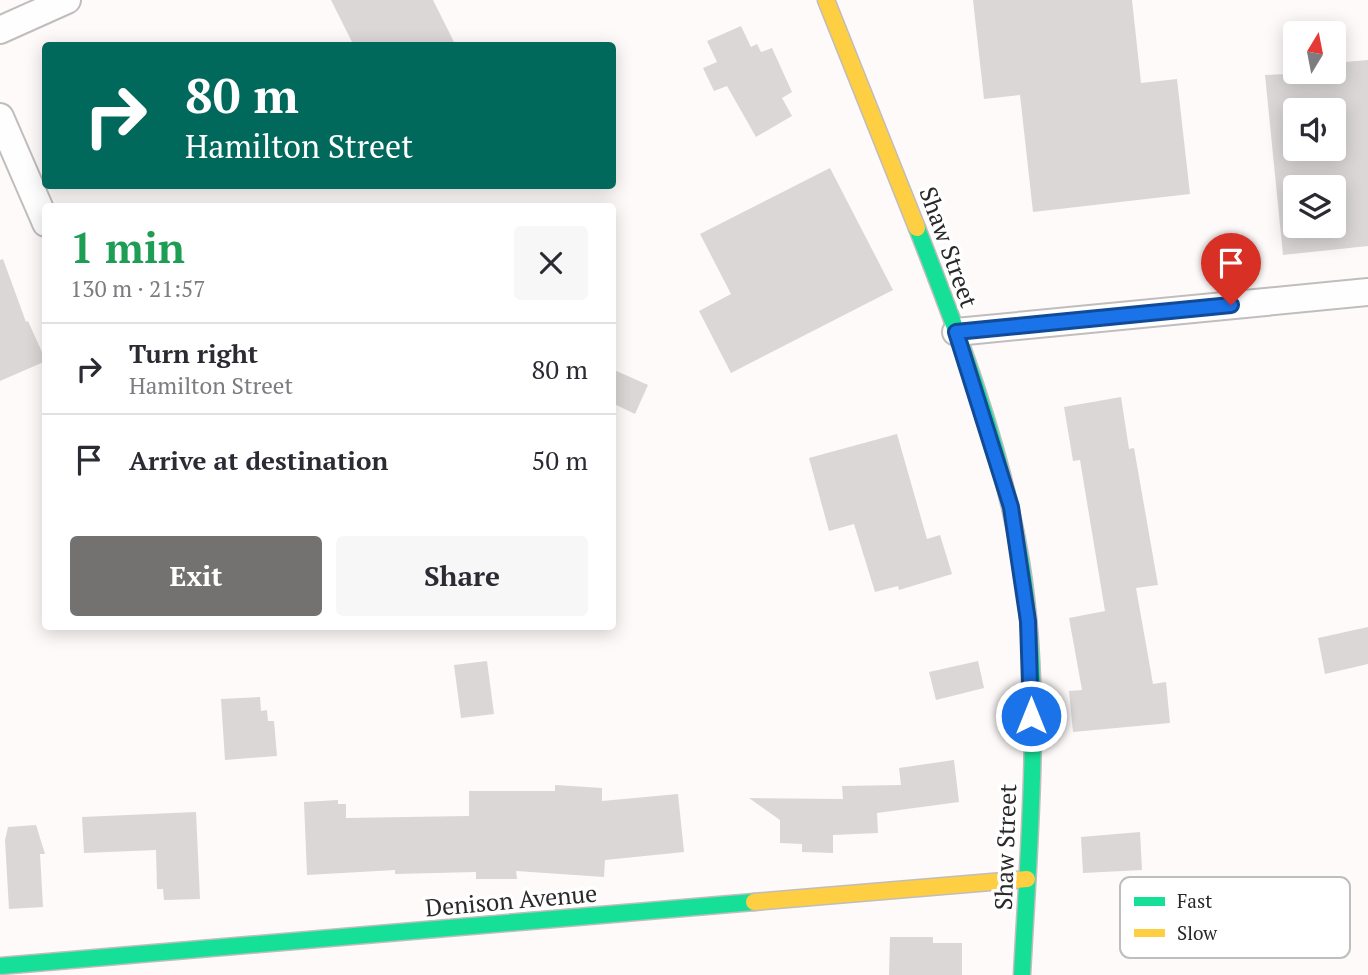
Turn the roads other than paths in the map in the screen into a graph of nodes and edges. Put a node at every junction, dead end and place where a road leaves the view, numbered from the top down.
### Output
1 (67, 0) edge
2 (826, 0) edge
3 (0, 30) edge
4 (0, 117) edge
5 (42, 214) edge
6 (1368, 292) edge
7 (956, 332) junction
8 (1027, 879) junction
9 (0, 966) edge
10 (1022, 975) edge

1 - 3 street
2 - 7 street, Shaw Street
4 - 5 street
6 - 7 street
7 - 8 street, Shaw Street
8 - 9 street, Denison Avenue
8 - 10 street, Shaw Street

